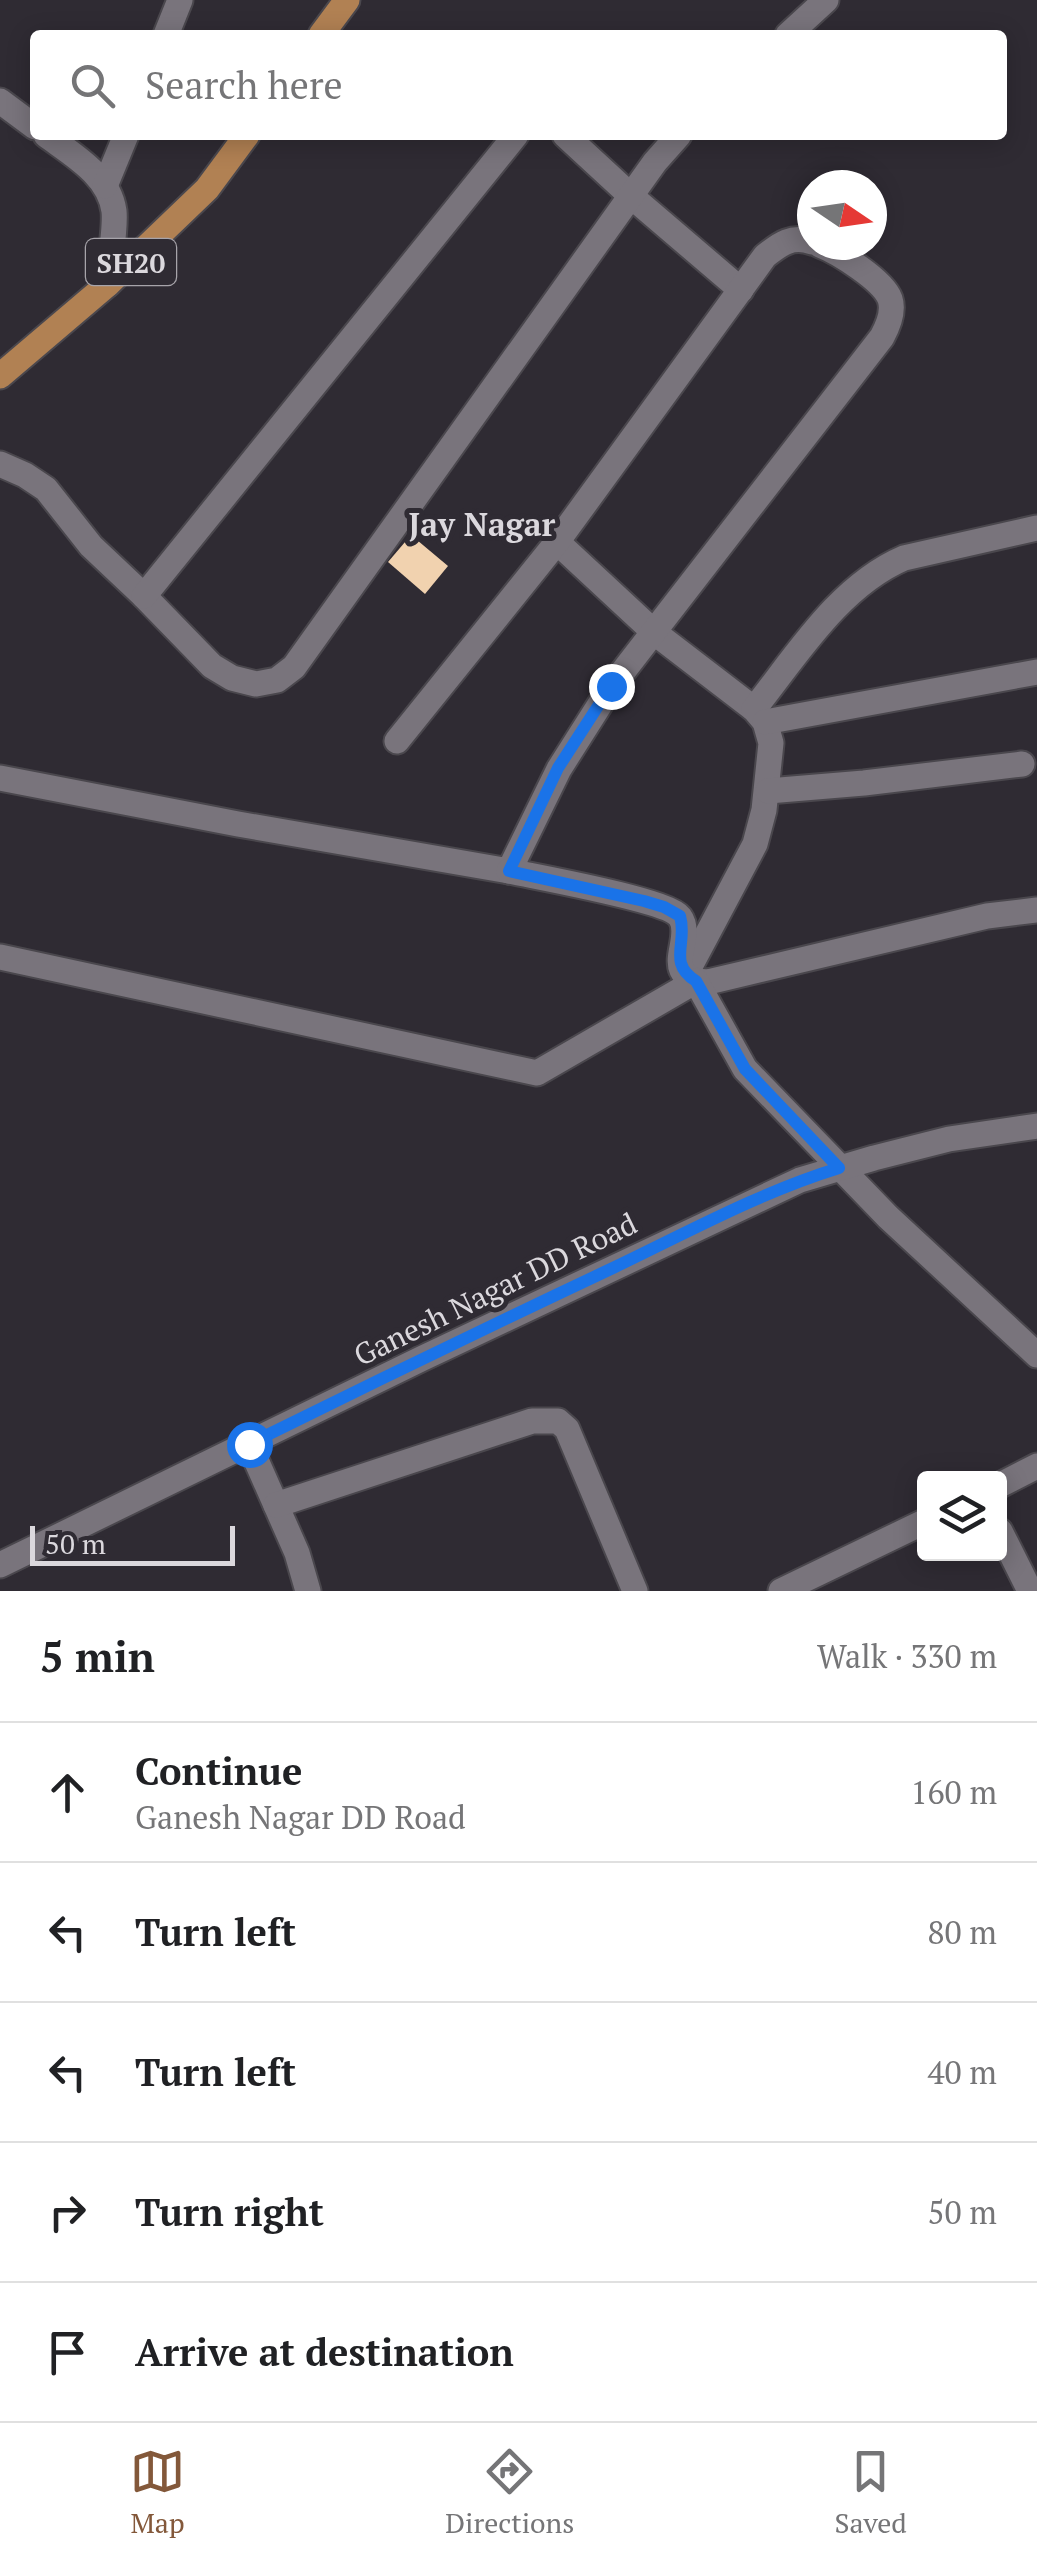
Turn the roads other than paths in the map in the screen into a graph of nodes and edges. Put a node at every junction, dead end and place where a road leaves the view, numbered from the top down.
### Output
1 (180, 0) edge
2 (347, 0) edge
3 (826, 0) edge
4 (168, 30) edge
5 (325, 30) edge
6 (793, 30) edge
7 (0, 101) edge
8 (30, 123) edge
9 (53, 140) edge
10 (124, 140) edge
11 (243, 140) edge
12 (512, 140) edge
13 (570, 140) edge
14 (675, 140) edge
15 (105, 186) junction
16 (630, 196) junction
17 (797, 239) edge
18 (847, 260) edge
19 (108, 284) junction
20 (741, 290) junction
21 (1, 374) edge
22 (0, 464) edge
23 (1037, 528) edge
24 (557, 542) junction
25 (144, 596) junction
26 (654, 632) junction
27 (1037, 672) edge
28 (759, 716) junction
29 (398, 741) dead end
30 (1022, 764) dead end
31 (2, 782) edge
32 (768, 791) junction
33 (509, 871) junction
34 (1037, 910) edge
35 (0, 957) edge
36 (691, 978) junction
37 (1037, 1126) edge
38 (839, 1168) junction
39 (1025, 1329) edge
40 (1037, 1355) edge
41 (249, 1444) junction
42 (1037, 1466) edge
43 (1007, 1482) edge
44 (276, 1505) junction
45 (917, 1525) edge
46 (1007, 1546) edge
47 (0, 1564) edge
48 (308, 1591) edge
49 (635, 1591) edge
50 (781, 1591) edge
51 (1030, 1591) edge

1 - 4 street
2 - 5 main road
3 - 6 street
7 - 8 street
9 - 15 street
10 - 15 street
11 - 19 main road, SH20
12 - 25 street
13 - 16 street
14 - 16 street
15 - 19 street
16 - 20 street
16 - 25 street
17 - 20 street
18 - 26 street
19 - 21 main road, SH20
20 - 24 street
22 - 25 street
23 - 28 street
24 - 26 street
24 - 29 street
26 - 28 street
26 - 33 street
27 - 28 street
28 - 32 street
30 - 32 street
31 - 33 street
32 - 36 street
33 - 36 street
34 - 36 street
35 - 36 street
36 - 38 street
37 - 38 street, Ganesh Nagar DD Road
38 - 39 street
38 - 41 street, Ganesh Nagar DD Road
39 - 40 street
41 - 44 street
41 - 47 street, Ganesh Nagar DD Road
42 - 43 street
44 - 48 street
44 - 49 street
45 - 50 street
46 - 51 street

